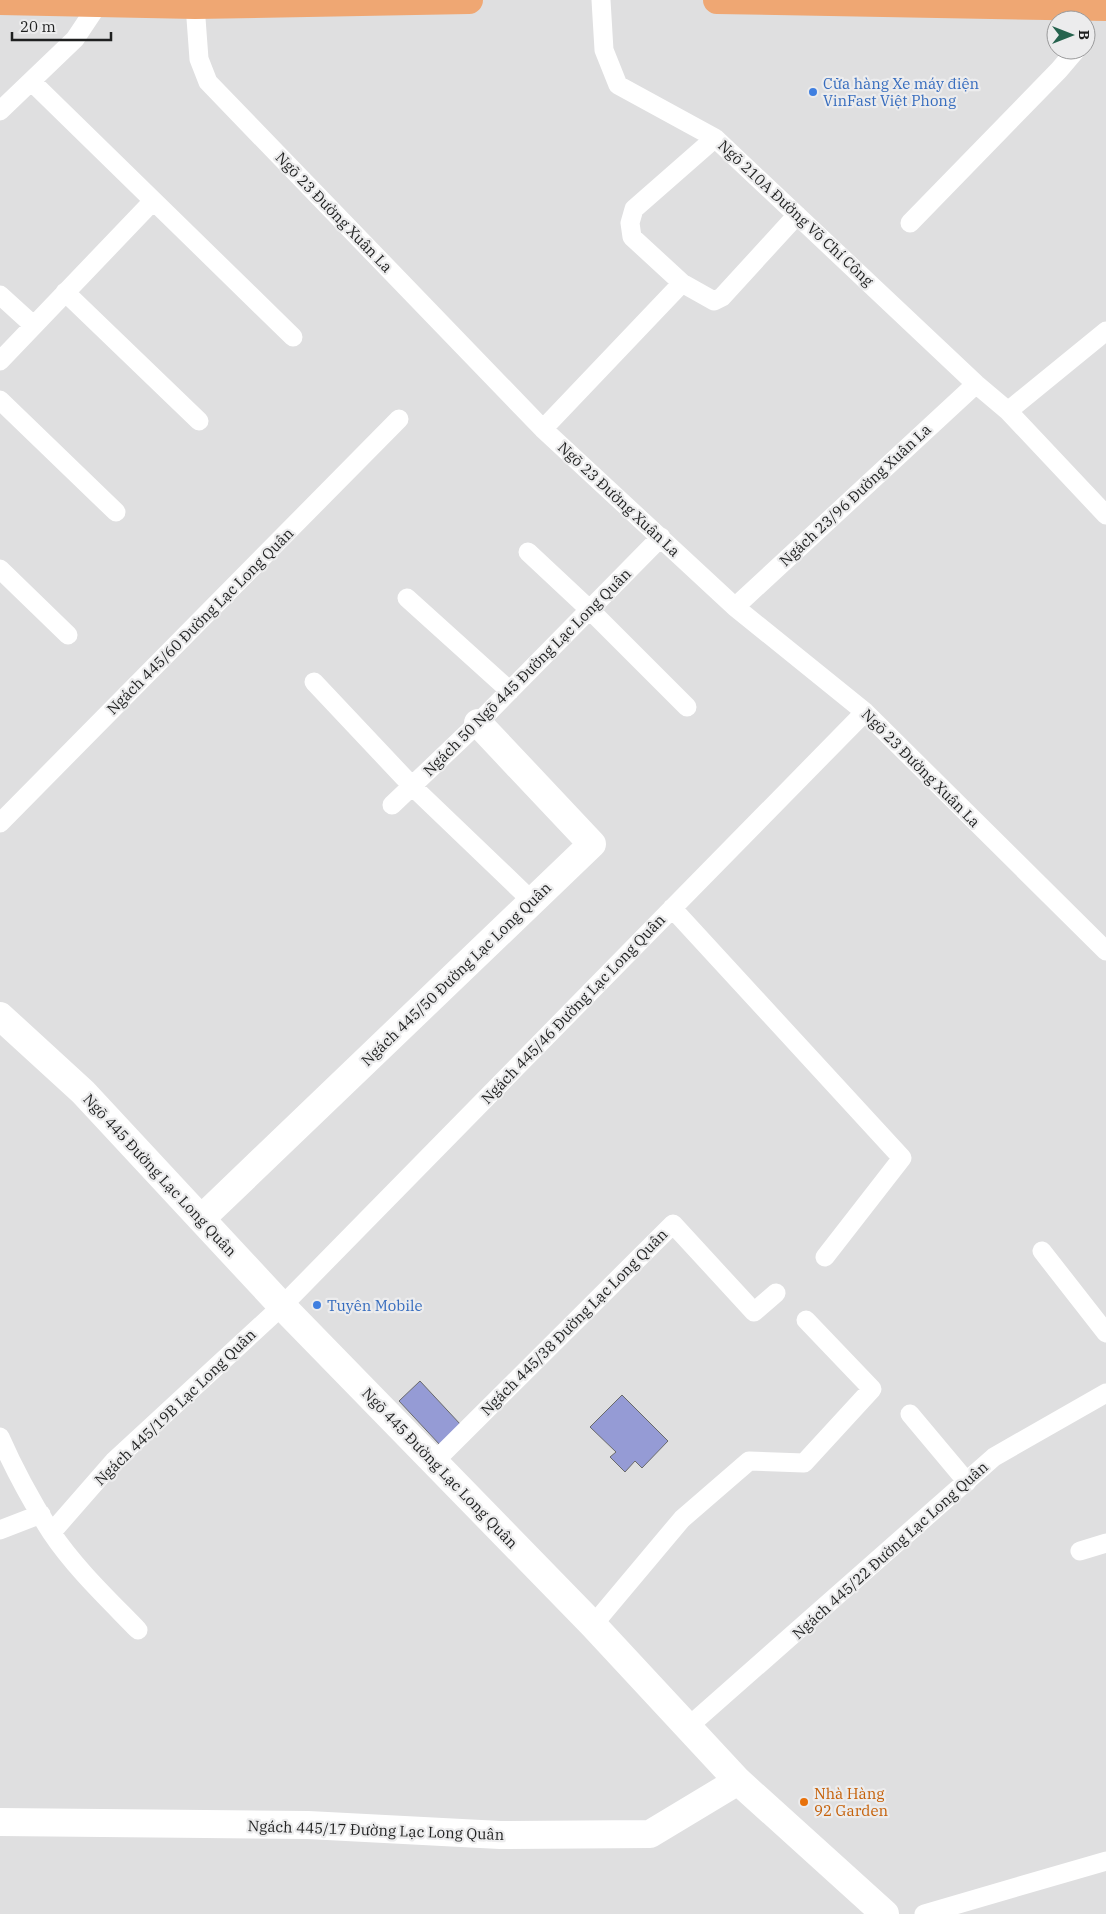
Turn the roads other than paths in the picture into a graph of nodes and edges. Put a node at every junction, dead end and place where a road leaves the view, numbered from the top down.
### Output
1 (469, 0) edge
2 (601, 0) edge
3 (717, 0) edge
4 (0, 1) edge
5 (99, 3) junction
6 (195, 5) junction
7 (1046, 11) edge
8 (1068, 60) edge
9 (32, 82) junction
10 (2, 105) edge
11 (715, 138) junction
12 (153, 201) junction
13 (797, 215) junction
14 (910, 223) dead end
15 (682, 283) junction
16 (65, 292) junction
17 (0, 295) edge
18 (33, 325) junction
19 (1106, 330) edge
20 (293, 337) dead end
21 (0, 361) edge
22 (976, 384) junction
23 (0, 400) edge
24 (1008, 411) junction
25 (399, 419) dead end
26 (199, 421) dead end
27 (543, 428) junction
28 (116, 512) dead end
29 (1106, 515) edge
30 (661, 537) junction
31 (528, 552) dead end
32 (0, 569) edge
33 (407, 598) dead end
34 (735, 607) junction
35 (590, 610) junction
36 (68, 635) dead end
37 (314, 682) dead end
38 (510, 691) junction
39 (687, 706) dead end
40 (865, 712) junction
41 (478, 723) junction
42 (412, 786) junction
43 (392, 805) dead end
44 (3, 815) edge
45 (532, 901) junction
46 (672, 908) junction
47 (1106, 952) edge
48 (0, 1016) edge
49 (201, 1219) junction
50 (1042, 1251) dead end
51 (825, 1257) dead end
52 (776, 1293) dead end
53 (282, 1306) junction
54 (806, 1320) dead end
55 (1104, 1327) edge
56 (1106, 1393) edge
57 (910, 1414) dead end
58 (0, 1437) edge
59 (434, 1462) junction
60 (967, 1482) junction
61 (41, 1514) junction
62 (0, 1530) edge
63 (52, 1532) junction
64 (1106, 1543) edge
65 (1080, 1551) dead end
66 (593, 1625) junction
67 (138, 1630) dead end
68 (688, 1727) junction
69 (738, 1781) junction
70 (0, 1822) edge
71 (1106, 1861) edge
72 (885, 1914) edge
73 (924, 1914) edge

1 - 6 main road
2 - 11 lane, Ngõ 210A Đường Võ Chí Công
3 - 7 main road
4 - 5 main road
5 - 6 main road
5 - 9 lane
6 - 27 lane, Ngõ 23 Đường Xuân La
8 - 14 lane
9 - 10 lane
9 - 12 lane
11 - 13 lane, Ngõ 210A Đường Võ Chí Công
11 - 15 lane
12 - 16 lane
12 - 20 lane
13 - 15 lane
13 - 22 lane, Ngõ 210A Đường Võ Chí Công
15 - 27 lane
16 - 18 lane
16 - 26 lane
17 - 18 lane
18 - 21 lane
19 - 24 lane
22 - 24 lane, Ngõ 210A Đường Võ Chí Công
22 - 34 lane, Ngách 23/96 Đường Xuân La
23 - 28 lane
24 - 29 lane, Ngõ 210A Đường Võ Chí Công
25 - 44 lane, Ngách 445/60 Đường Lạc Long Quân
27 - 30 lane, Ngõ 23 Đường Xuân La
30 - 34 lane, Ngõ 23 Đường Xuân La
30 - 35 lane, Ngách 50 Ngõ 445 Đường Lạc Long Quân
31 - 35 lane
32 - 36 lane
33 - 38 lane
34 - 40 lane, Ngõ 23 Đường Xuân La
35 - 38 lane, Ngách 50 Ngõ 445 Đường Lạc Long Quân
35 - 39 lane
37 - 42 lane
38 - 41 lane, Ngách 50 Ngõ 445 Đường Lạc Long Quân
40 - 46 lane, Ngách 445/46 Đường Lạc Long Quân
40 - 47 lane, Ngõ 23 Đường Xuân La
41 - 42 lane, Ngách 50 Ngõ 445 Đường Lạc Long Quân
41 - 45 street, Ngách 445/50 Đường Lạc Long Quân
42 - 43 lane, Ngách 50 Ngõ 445 Đường Lạc Long Quân
42 - 45 lane
45 - 49 street, Ngách 445/50 Đường Lạc Long Quân
46 - 51 lane
46 - 53 lane, Ngách 445/46 Đường Lạc Long Quân
48 - 49 street, Ngõ 445 Đường Lạc Long Quân
49 - 53 street, Ngõ 445 Đường Lạc Long Quân
50 - 55 lane
52 - 59 lane, Ngách 445/38 Đường Lạc Long Quân
53 - 59 street, Ngõ 445 Đường Lạc Long Quân
53 - 63 lane, Ngách 445/19B Lạc Long Quân
54 - 66 lane
56 - 60 lane, Ngách 445/22 Đường Lạc Long Quân
57 - 60 lane
58 - 61 lane
59 - 66 street, Ngõ 445 Đường Lạc Long Quân
60 - 68 lane, Ngách 445/22 Đường Lạc Long Quân
61 - 62 lane
61 - 63 lane
63 - 67 lane
64 - 65 lane
66 - 68 street, Ngõ 445 Đường Lạc Long Quân
68 - 69 street, Ngõ 445 Đường Lạc Long Quân
69 - 70 street, Ngách 445/17 Đường Lạc Long Quân
69 - 72 street, Ngõ 445 Đường Lạc Long Quân
71 - 73 lane

